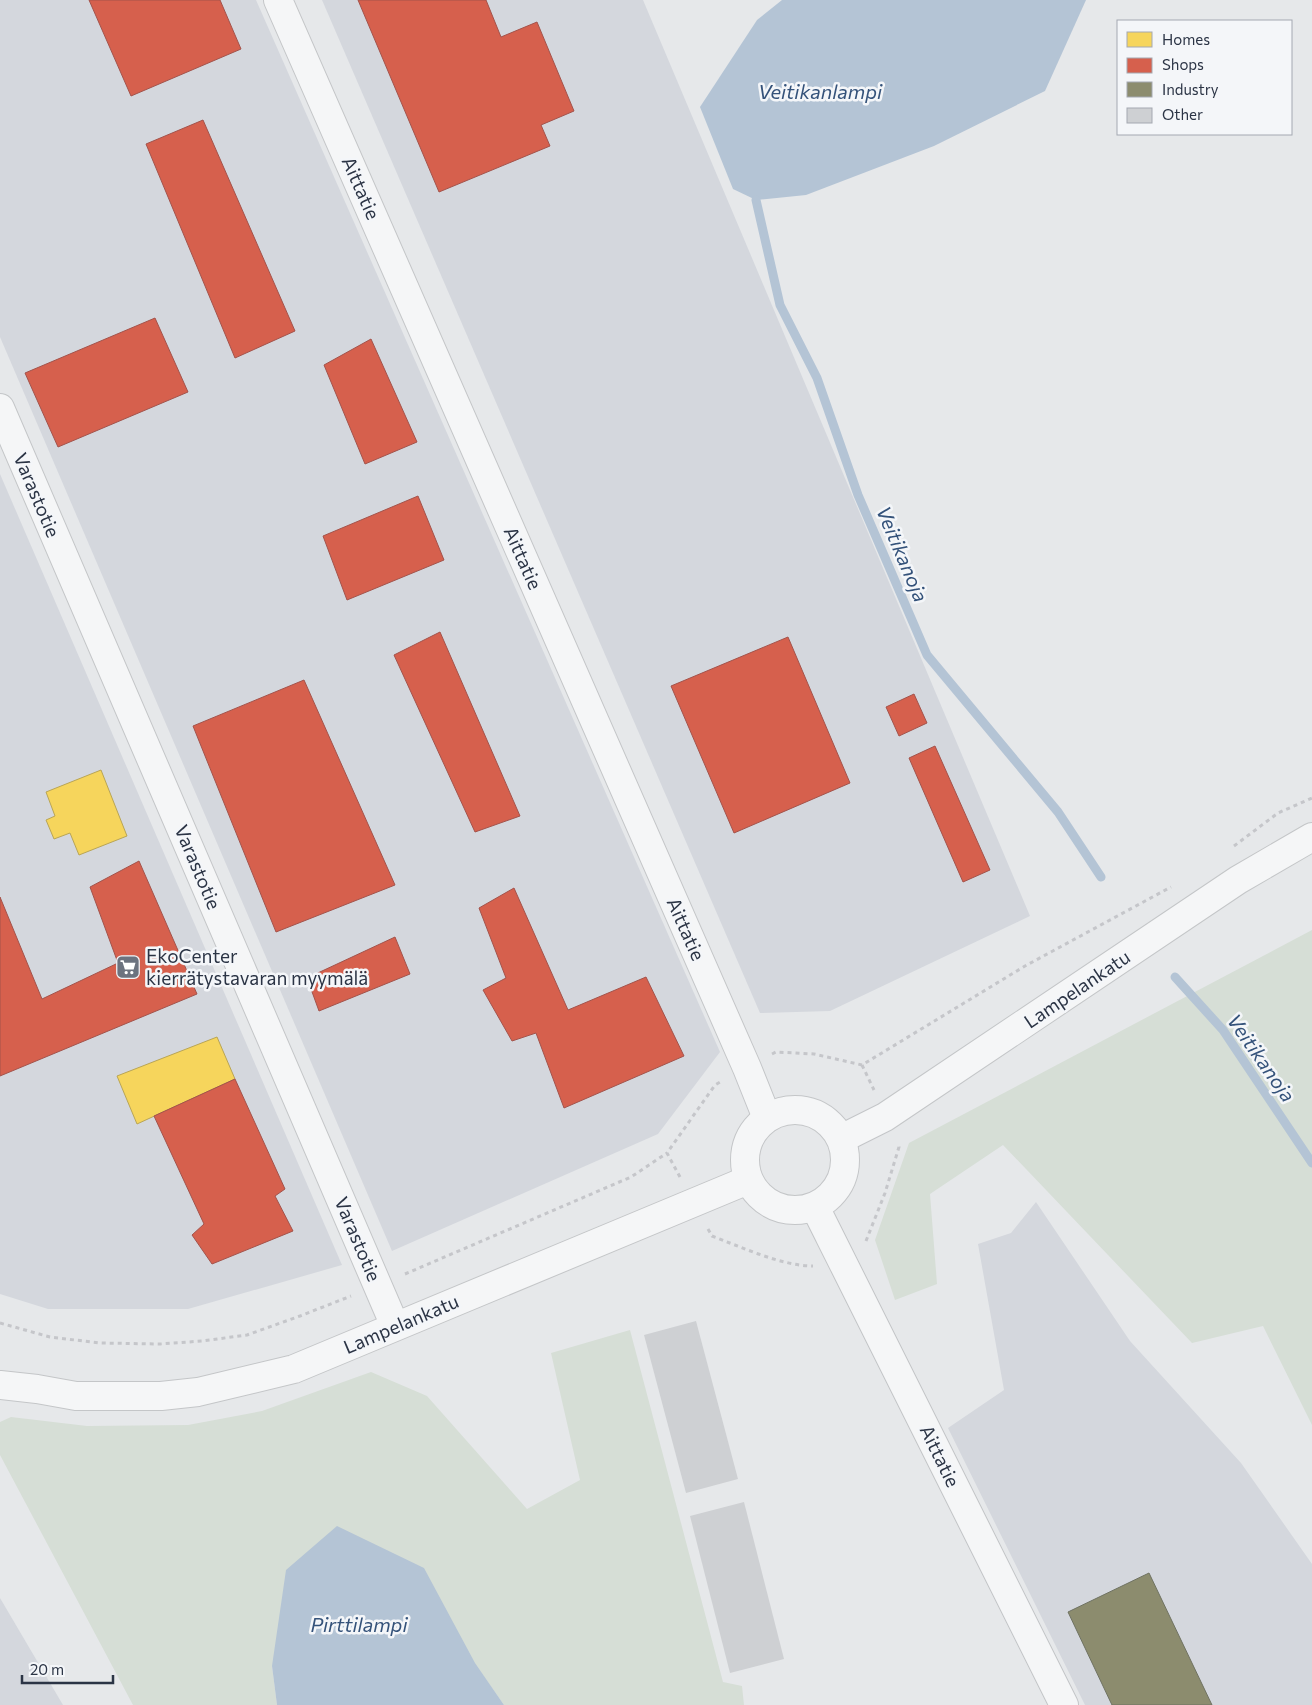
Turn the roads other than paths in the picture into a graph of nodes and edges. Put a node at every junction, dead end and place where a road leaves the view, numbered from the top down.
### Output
1 (278, 0) edge
2 (0, 408) edge
3 (1312, 837) edge
4 (767, 1118) junction
5 (841, 1138) junction
6 (748, 1180) junction
7 (815, 1207) junction
8 (395, 1326) junction
9 (0, 1373) edge
10 (0, 1385) edge
11 (37, 1389) junction
12 (1064, 1705) edge

1 - 4 street, Aittatie
2 - 8 street, Varastotie
3 - 5 street, Lampelankatu
4 - 5 street
4 - 6 street
5 - 7 street
6 - 7 street
6 - 8 street, Lampelankatu
7 - 12 street, Aittatie
8 - 11 street, Lampelankatu
9 - 11 street, Lampelankatu
10 - 11 street, Lampelankatu

